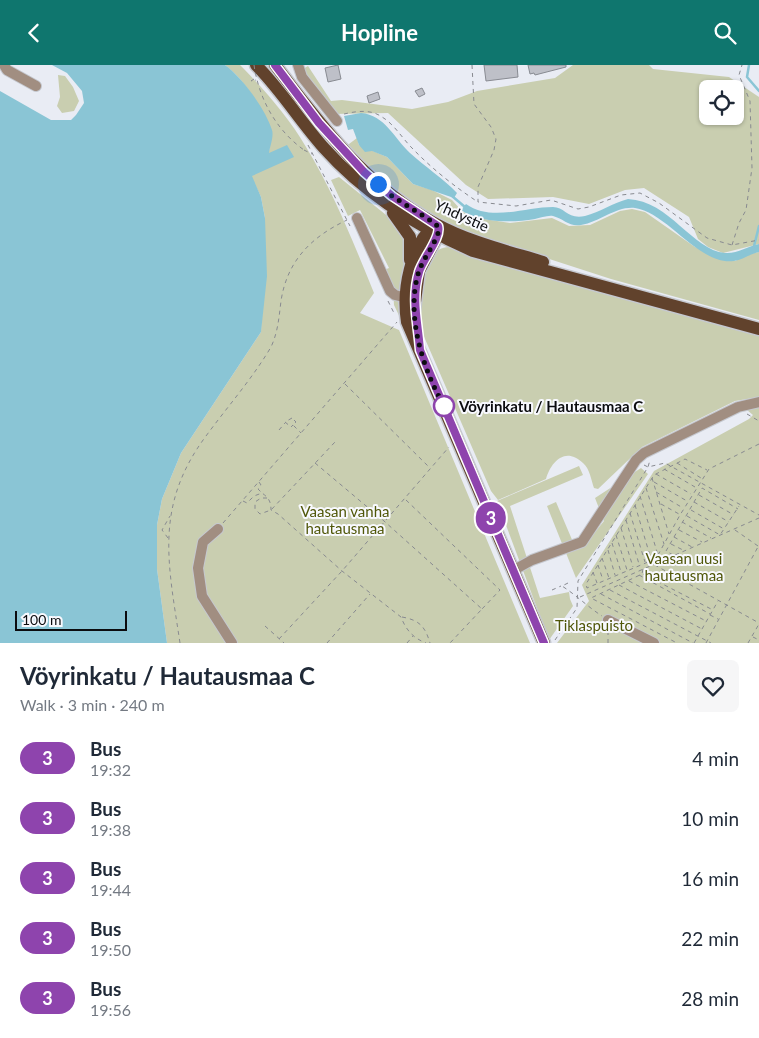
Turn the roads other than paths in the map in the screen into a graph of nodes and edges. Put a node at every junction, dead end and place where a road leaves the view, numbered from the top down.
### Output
1 (4, 65) edge
2 (274, 65) edge
3 (292, 65) edge
4 (298, 65) edge
5 (255, 72) edge
6 (36, 86) dead end
7 (334, 119) road end
8 (384, 202) junction
9 (352, 219) road end
10 (434, 230) junction
11 (410, 266) junction
12 (410, 299) junction
13 (759, 329) edge
14 (759, 402) edge
15 (218, 529) road end
16 (514, 570) junction
17 (608, 619) road end
18 (232, 643) edge
19 (544, 643) edge
20 (654, 643) edge

1 - 6 street
2 - 10 main road, Yhdystie
3 - 4 street
4 - 7 street
5 - 8 main road, Yhdystie
8 - 10 main road, Yhdystie
8 - 11 main road
9 - 12 street
10 - 11 main road
10 - 12 main road
10 - 13 main road, Yhdystie
11 - 12 main road
12 - 16 main road
14 - 16 street
15 - 18 street
16 - 19 main road
17 - 20 street

